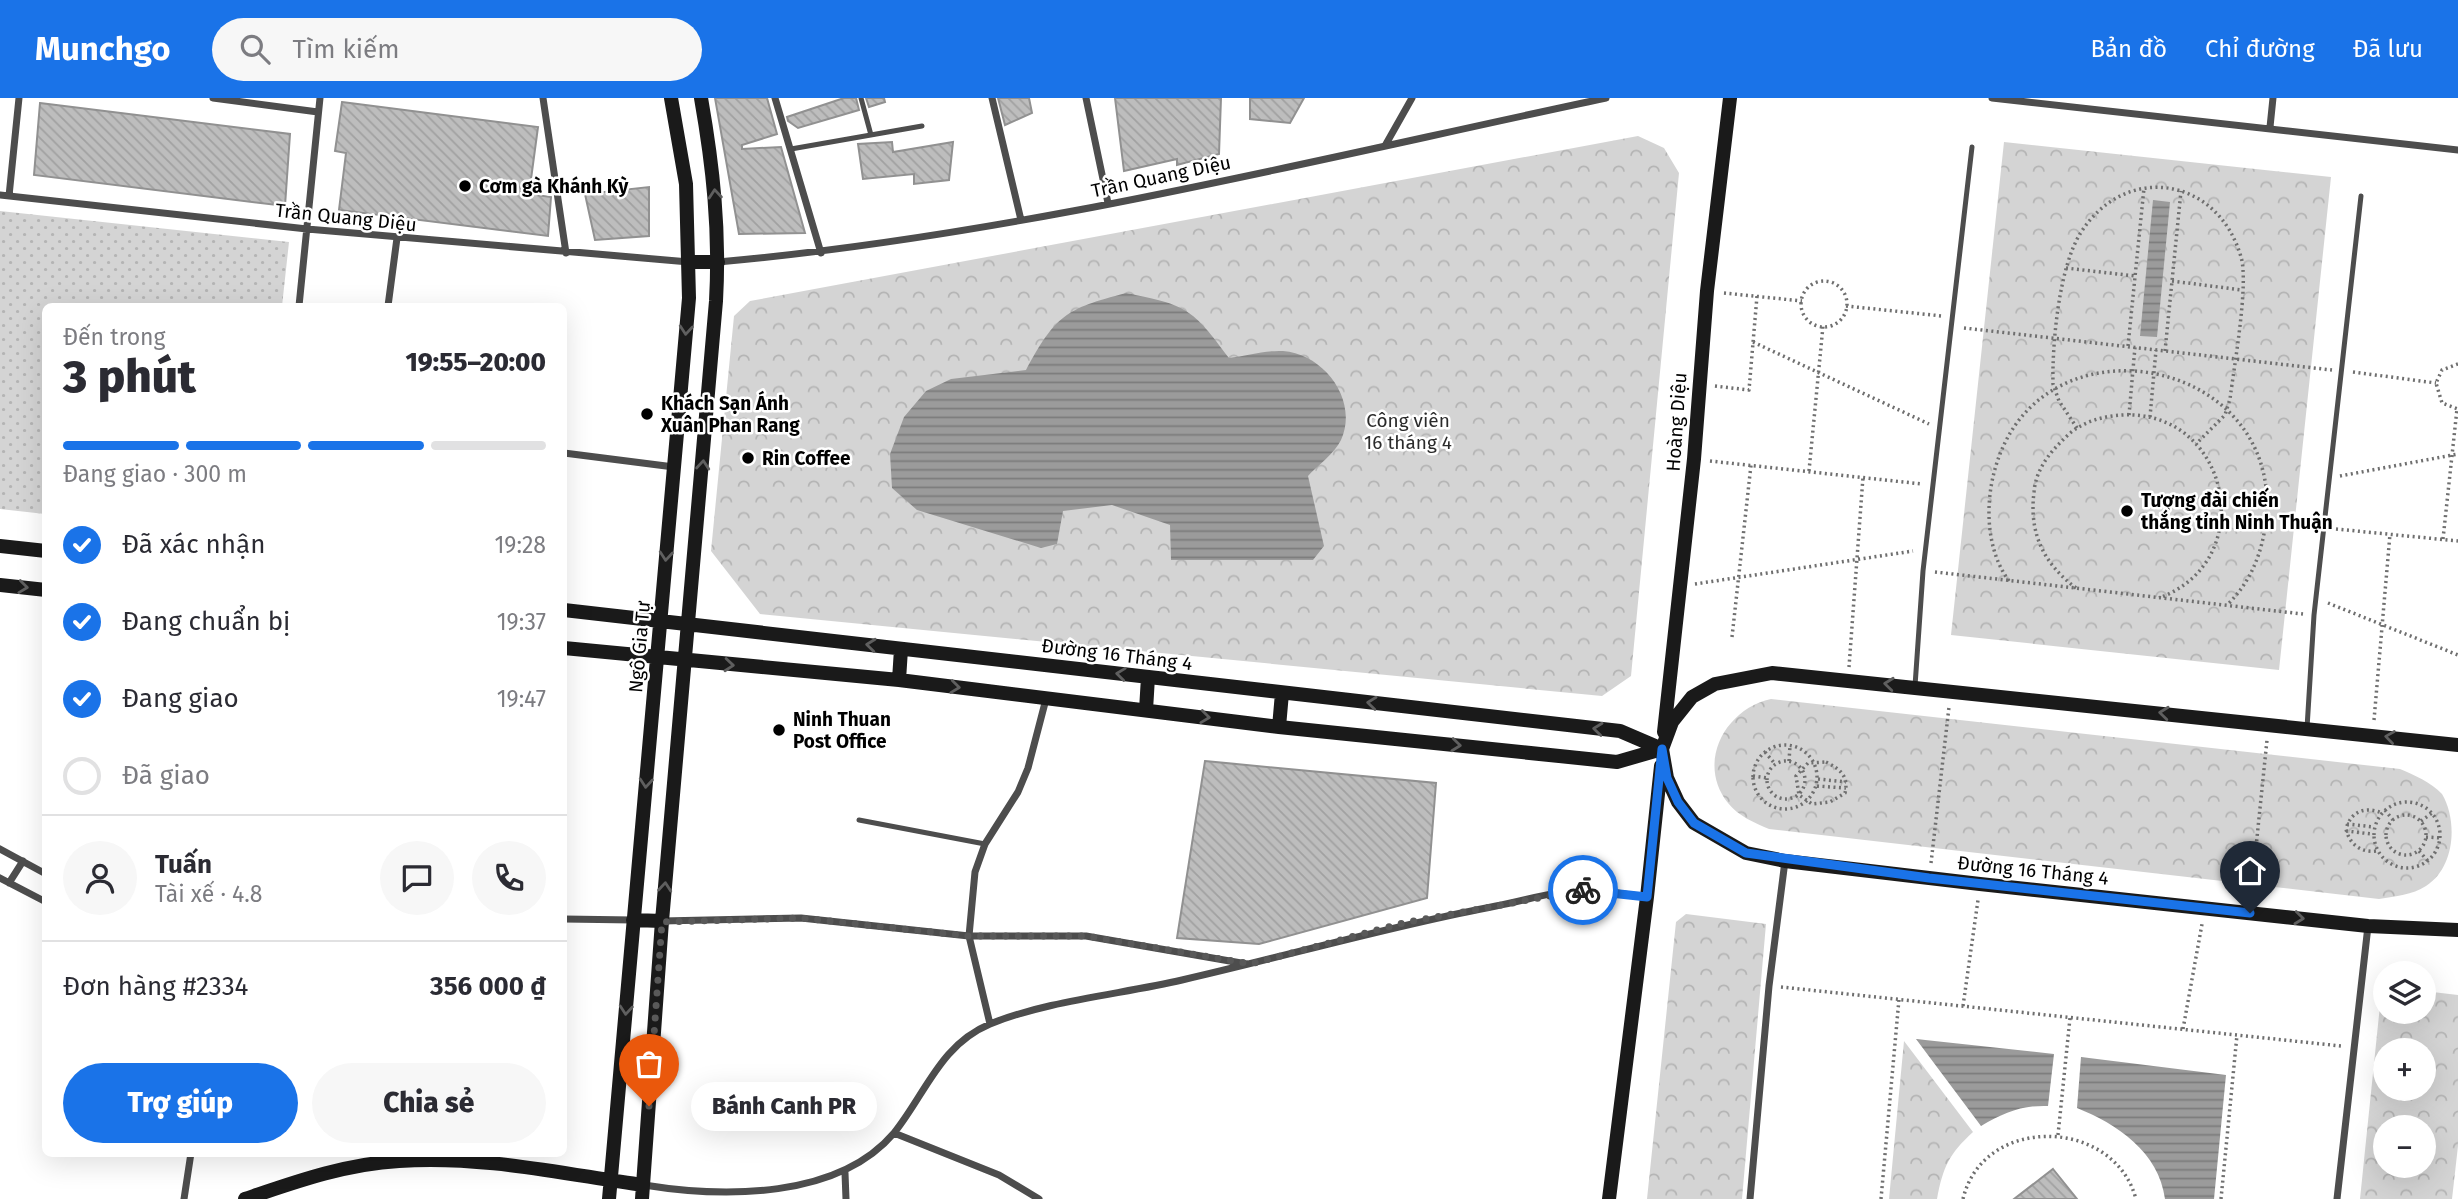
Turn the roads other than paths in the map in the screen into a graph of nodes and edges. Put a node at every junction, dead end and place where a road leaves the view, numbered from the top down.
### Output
1 (19, 98) edge
2 (213, 98) edge
3 (320, 98) edge
4 (543, 98) edge
5 (671, 98) edge
6 (701, 98) edge
7 (775, 98) edge
8 (861, 98) edge
9 (992, 98) edge
10 (1086, 98) edge
11 (1412, 98) edge
12 (1606, 98) edge
13 (1730, 98) edge
14 (1992, 98) edge
15 (2273, 98) edge
16 (318, 112) junction
17 (922, 126) dead end
18 (2270, 127) junction
19 (871, 135) junction
20 (1386, 144) junction
21 (1972, 147) dead end
22 (790, 149) junction
23 (2458, 150) edge
24 (4, 195) edge
25 (2361, 196) dead end
26 (1108, 203) junction
27 (1021, 220) junction
28 (307, 229) junction
29 (397, 237) junction
30 (821, 253) junction
31 (566, 254) junction
32 (690, 262) junction
33 (718, 262) junction
34 (299, 303) edge
35 (388, 303) edge
36 (567, 453) edge
37 (674, 467) junction
38 (0, 546) edge
39 (42, 551) edge
40 (0, 584) edge
41 (42, 589) edge
42 (567, 610) edge
43 (660, 621) junction
44 (690, 625) junction
45 (567, 648) edge
46 (901, 649) junction
47 (657, 658) junction
48 (686, 661) junction
49 (1148, 677) junction
50 (899, 680) junction
51 (1915, 687) junction
52 (1282, 693) junction
53 (1046, 698) junction
54 (1146, 710) junction
55 (1279, 727) junction
56 (2307, 728) junction
57 (2458, 746) edge
58 (1662, 749) junction
59 (859, 820) dead end
60 (985, 844) junction
61 (0, 849) edge
62 (1785, 860) junction
63 (23, 862) junction
64 (42, 872) edge
65 (0, 878) edge
66 (9, 883) junction
67 (1647, 897) junction
68 (42, 900) edge
69 (567, 919) edge
70 (633, 920) junction
71 (662, 922) junction
72 (2368, 926) junction
73 (2458, 930) edge
74 (969, 936) junction
75 (1251, 964) junction
76 (990, 1024) junction
77 (894, 1133) junction
78 (190, 1157) edge
79 (845, 1173) junction
80 (610, 1180) junction
81 (643, 1192) edge
82 (184, 1199) edge
83 (245, 1199) edge
84 (609, 1199) edge
85 (846, 1199) edge
86 (1039, 1199) edge
87 (1609, 1199) edge
88 (1750, 1199) edge
89 (2337, 1199) edge

1 - 24 street
2 - 16 street
3 - 16 street
4 - 31 street
5 - 32 main road, Ngô Gia Tự
33 -> 6 main road
7 - 22 street
8 - 19 lane
9 - 27 street
10 - 26 street
11 - 20 street
12 - 20 street, Trần Quang Diệu
13 - 58 main road, Hoàng Diệu
14 - 18 street
15 - 18 street
16 - 28 street
17 - 19 lane
18 - 23 street
19 - 22 lane
20 - 26 street, Trần Quang Diệu
21 - 51 lane
22 - 30 street
24 - 28 street, Trần Quang Diệu
25 - 56 lane
26 - 27 street, Trần Quang Diệu
27 - 30 street, Trần Quang Diệu
28 - 29 street, Trần Quang Diệu
28 - 34 street
29 - 31 street, Trần Quang Diệu
29 - 35 street
30 - 33 street, Trần Quang Diệu
31 - 32 street, Trần Quang Diệu
32 - 33 main road
32 -> 37 main road, Ngô Gia Tự
44 -> 33 main road
36 - 37 street
37 -> 43 main road, Ngô Gia Tự
38 - 39 main road
40 -> 41 main road
42 - 43 main road, Đường 16 Tháng 4
43 - 44 main road, Đường 16 Tháng 4
43 - 47 main road, Ngô Gia Tự
46 -> 44 main road, Đường 16 Tháng 4
44 - 48 main road
45 - 47 main road
49 -> 46 main road, Đường 16 Tháng 4
46 - 50 main road
47 - 48 main road
47 -> 70 main road, Ngô Gia Tự
48 -> 50 main road
71 -> 48 main road
49 - 52 main road, Đường 16 Tháng 4
49 - 54 main road
50 -> 53 main road
56 -> 51 main road
51 -> 58 main road
52 - 55 main road
58 -> 52 main road, Đường 16 Tháng 4
53 - 54 main road
53 - 60 street
54 -> 55 main road
55 -> 58 main road
57 -> 56 main road
58 - 62 main road, Đường 16 Tháng 4
58 - 67 main road, Hoàng Diệu
59 - 60 lane
60 - 74 street
61 - 63 street
62 -> 72 main road, Đường 16 Tháng 4
62 - 88 street
63 - 64 street
63 - 66 street
65 - 66 street
66 - 68 street
67 - 75 street
67 - 87 main road, Hoàng Diệu
69 - 70 street
70 - 71 main road
70 -> 80 main road, Ngô Gia Tự
71 - 74 street
71 - 81 main road
72 - 73 main road, Đường 16 Tháng 4
72 - 89 street
74 - 75 street
74 - 76 street
75 - 76 street
76 - 77 street
77 - 79 street
77 - 86 street
78 - 82 street
79 - 81 street
79 - 85 street
80 - 81 main road
80 - 83 main road
80 - 84 main road, Ngô Gia Tự

